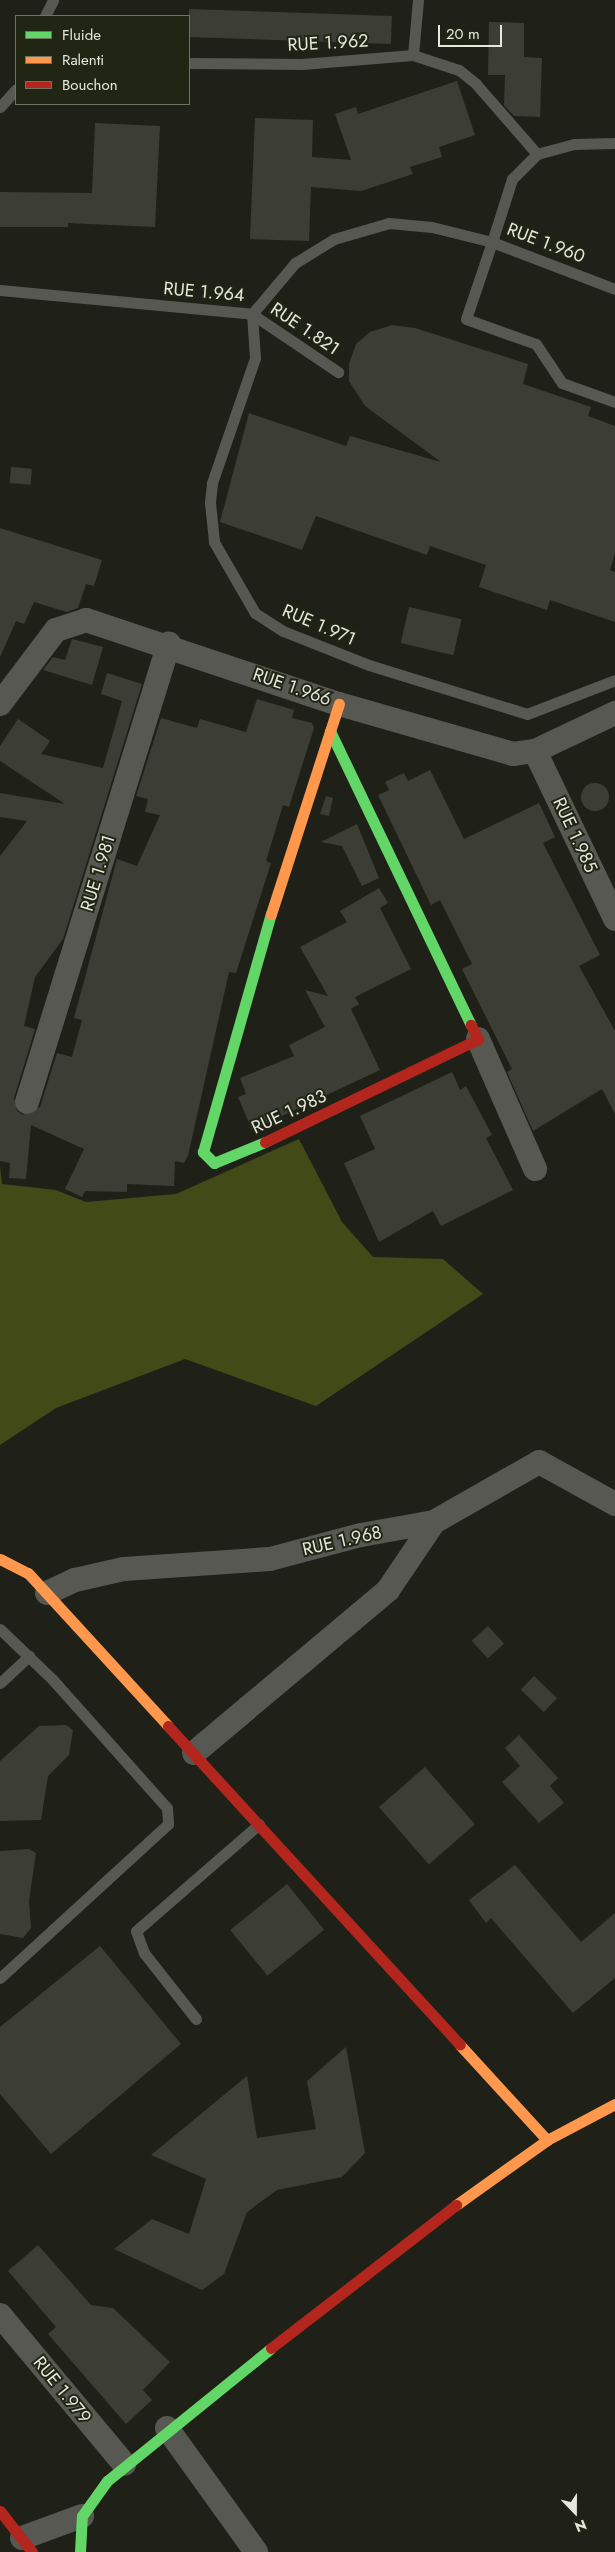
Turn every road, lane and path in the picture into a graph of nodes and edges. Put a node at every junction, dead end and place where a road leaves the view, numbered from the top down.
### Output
1 (53, 0) edge
2 (418, 0) edge
3 (46, 15) edge
4 (413, 55) junction
5 (190, 63) edge
6 (15, 90) edge
7 (0, 107) edge
8 (615, 143) edge
9 (537, 154) junction
10 (492, 242) junction
11 (615, 289) edge
12 (0, 290) edge
13 (252, 314) junction
14 (338, 372) dead end
15 (614, 399) edge
16 (169, 644) junction
17 (615, 680) edge
18 (0, 704) edge
19 (339, 704) junction
20 (615, 713) edge
21 (330, 731) junction
22 (535, 751) junction
23 (615, 919) edge
24 (478, 1039) junction
25 (27, 1102) dead end
26 (535, 1169) dead end
27 (615, 1504) edge
28 (434, 1522) junction
29 (0, 1558) edge
30 (47, 1593) junction
31 (0, 1629) edge
32 (29, 1656) junction
33 (0, 1683) edge
34 (194, 1753) junction
35 (259, 1824) junction
36 (0, 1978) edge
37 (196, 2020) dead end
38 (615, 2104) edge
39 (547, 2140) junction
40 (0, 2314) edge
41 (167, 2428) junction
42 (124, 2464) junction
43 (0, 2511) edge
44 (82, 2516) junction
45 (27, 2545) edge
46 (80, 2552) edge
47 (256, 2552) edge

1 - 3 lane
2 - 4 lane
4 - 5 lane, RUE 1.962
4 - 9 lane
6 - 7 lane
8 - 9 lane, RUE 1.960
9 - 10 lane, RUE 1.960
10 - 11 lane, RUE 1.960
10 - 13 lane, RUE 1.964
10 - 15 lane
12 - 13 lane, RUE 1.964
13 - 14 lane, RUE 1.821
13 - 17 lane, RUE 1.971
16 - 18 street, RUE 1.966
16 - 19 street, RUE 1.966
16 - 25 street, RUE 1.981
19 - 21 main road, RUE 1.983
19 - 22 street, RUE 1.966
20 - 22 street, RUE 1.966
21 - 24 main road
21 - 24 main road, RUE 1.983
22 - 23 street, RUE 1.985
24 - 26 street
27 - 28 street, RUE 1.968
28 - 30 street, RUE 1.968
28 - 34 street
29 - 30 main road
30 - 34 main road
31 - 32 lane
32 - 33 lane
32 - 36 lane
34 - 35 main road
35 - 37 lane
35 - 39 main road
38 - 39 main road
39 - 41 main road
40 - 42 street, RUE 1.979
41 - 42 main road
41 - 47 street
42 - 44 main road
43 - 45 main road
44 - 45 street
44 - 46 main road

